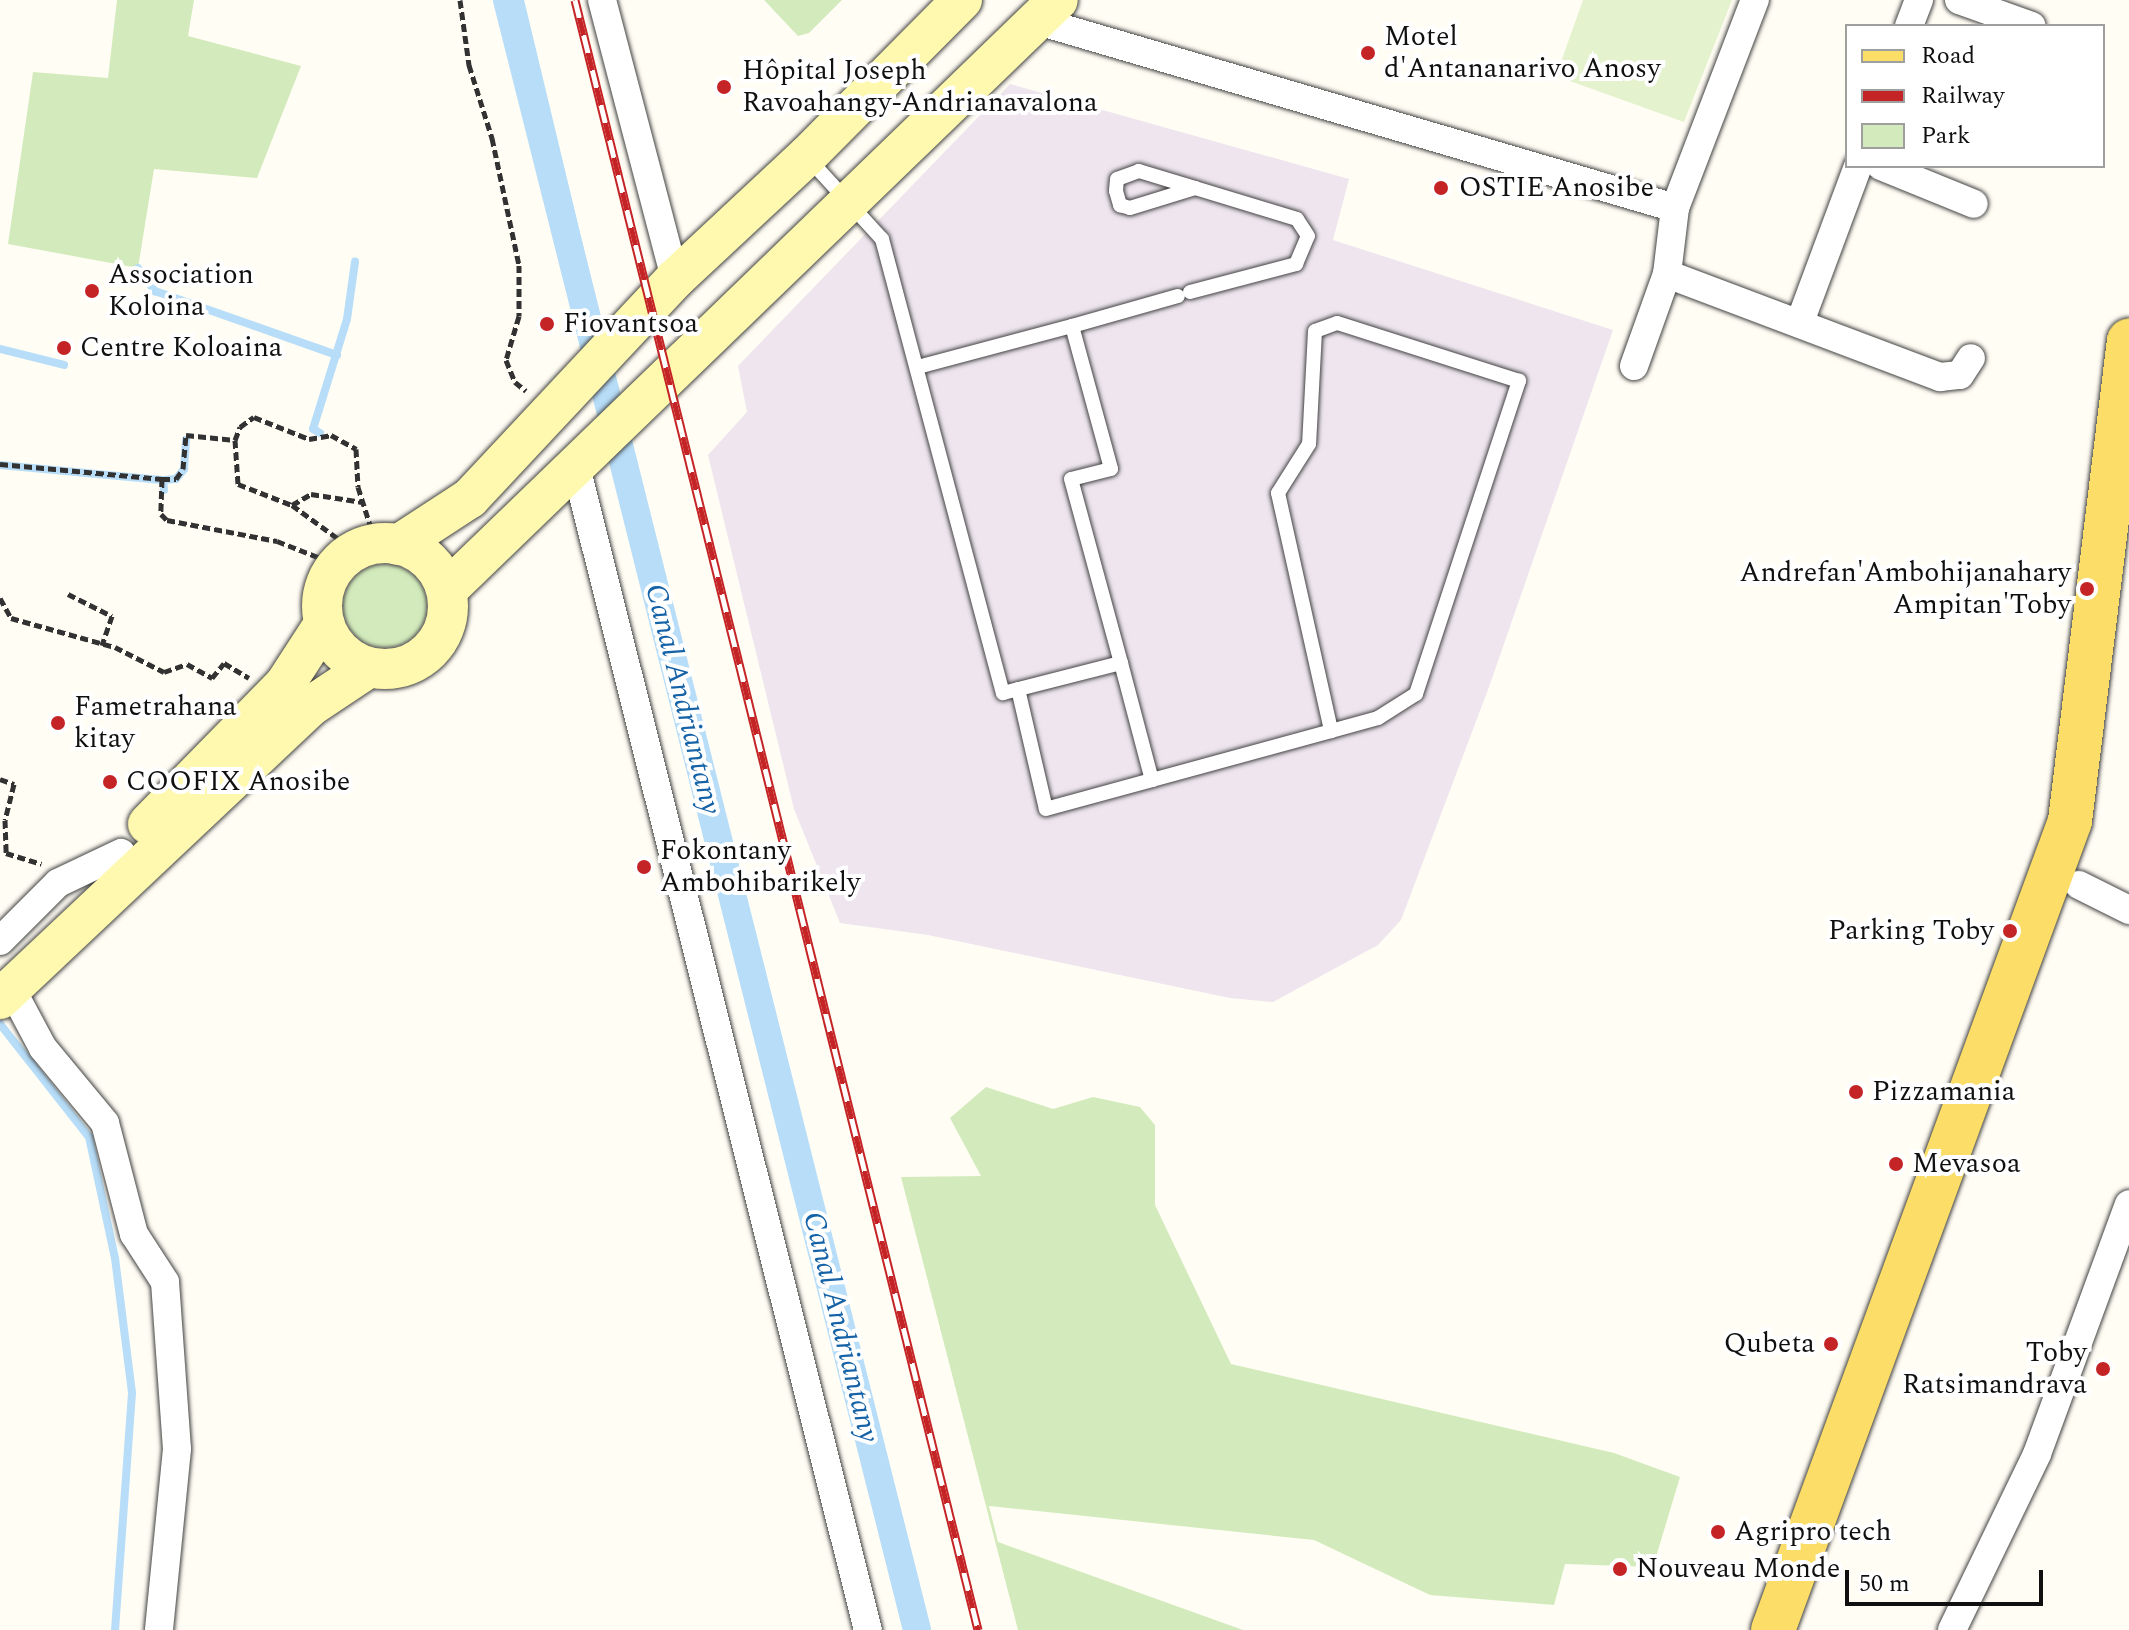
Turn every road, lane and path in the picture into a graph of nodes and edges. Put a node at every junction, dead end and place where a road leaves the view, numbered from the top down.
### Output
1 (460, 0) edge
2 (602, 0) edge
3 (962, 0) edge
4 (1755, 0) edge
5 (1919, 0) edge
6 (1959, 0) edge
7 (1048, 10) edge
8 (1910, 24) edge
9 (2026, 24) edge
10 (807, 156) junction
11 (1857, 168) edge
12 (1886, 168) edge
13 (1195, 188) junction
14 (848, 202) junction
15 (1974, 204) dead end
16 (1675, 208) junction
17 (1667, 274) junction
18 (675, 279) junction
19 (1800, 322) junction
20 (1072, 326) junction
21 (2129, 341) edge
22 (1971, 358) dead end
23 (1634, 366) dead end
24 (918, 367) junction
25 (561, 403) junction
26 (235, 440) junction
27 (0, 464) edge
28 (576, 467) junction
29 (162, 479) junction
30 (363, 502) junction
31 (292, 505) junction
32 (2129, 539) edge
33 (366, 551) junction
34 (447, 590) junction
35 (68, 594) dead end
36 (0, 598) edge
37 (324, 624) junction
38 (102, 645) junction
39 (1121, 663) junction
40 (368, 668) junction
41 (1018, 689) junction
42 (272, 697) junction
43 (1331, 731) junction
44 (0, 779) edge
45 (1152, 780) junction
46 (129, 861) junction
47 (58, 883) junction
48 (2067, 891) junction
49 (2129, 910) edge
50 (0, 941) edge
51 (6, 1004) edge
52 (2129, 1204) edge
53 (159, 1630) edge
54 (868, 1630) edge
55 (1773, 1630) edge
56 (1806, 1630) edge
57 (1952, 1630) edge

1 - 25 path
2 - 18 street
3 - 10 main road
4 - 16 street
5 - 8 street
6 - 9 street
7 - 14 main road
7 - 16 street
10 - 14 lane
10 - 18 main road
11 - 19 street
12 - 15 street
13 - 13 lane
13 - 20 lane
14 - 24 lane
14 - 28 main road
16 - 17 street
17 - 19 street
17 - 23 street
18 - 25 main road
19 - 22 street
20 - 24 lane
20 - 39 lane
21 - 48 main road
24 - 41 lane
25 - 33 main road
26 - 29 path
26 - 30 path
26 - 31 path
27 - 29 path
28 - 34 main road
28 - 54 street
29 - 33 path
30 - 31 path
30 - 33 path
31 - 33 path
32 - 48 main road
33 - 34 main road
33 - 37 main road
34 - 40 main road
35 - 38 path
36 - 38 path
37 - 40 main road
37 - 42 main road
38 - 42 path
39 - 41 lane
39 - 45 lane
40 - 46 main road
41 - 45 lane
42 - 46 main road
43 - 43 lane
43 - 45 lane
44 - 47 path
46 - 47 street
46 - 51 main road
47 - 50 street
48 - 49 street
48 - 55 main road
48 - 56 main road
51 - 53 street
52 - 57 street

